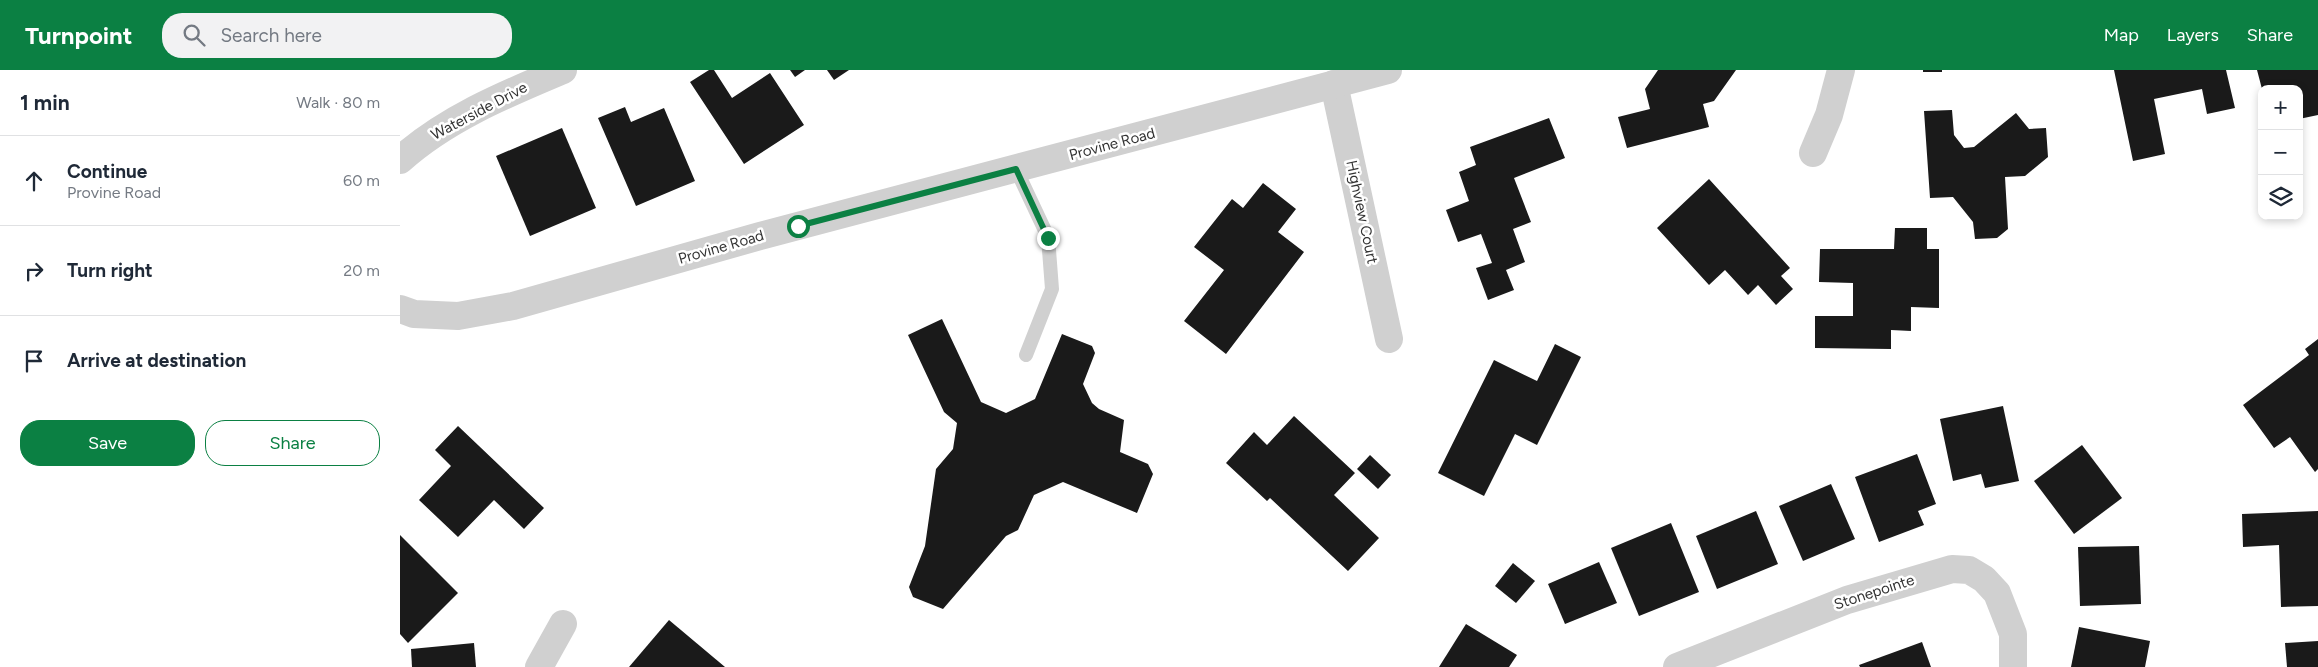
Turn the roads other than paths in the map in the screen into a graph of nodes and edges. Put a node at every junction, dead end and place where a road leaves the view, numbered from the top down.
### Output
1 (563, 70) edge
2 (1388, 70) edge
3 (1841, 70) edge
4 (1334, 84) junction
5 (1813, 153) dead end
6 (400, 160) edge
7 (1016, 169) junction
8 (400, 310) edge
9 (1389, 339) dead end
10 (1026, 355) dead end
11 (563, 624) dead end
12 (539, 667) edge
13 (1677, 667) edge
14 (2014, 667) edge

1 - 6 street, Waterside Drive
2 - 4 street, Provine Road
3 - 5 street
4 - 7 street, Provine Road
4 - 9 street, Highview Court
7 - 8 street, Provine Road
7 - 10 lane
11 - 12 street
13 - 14 street, Stonepointe

